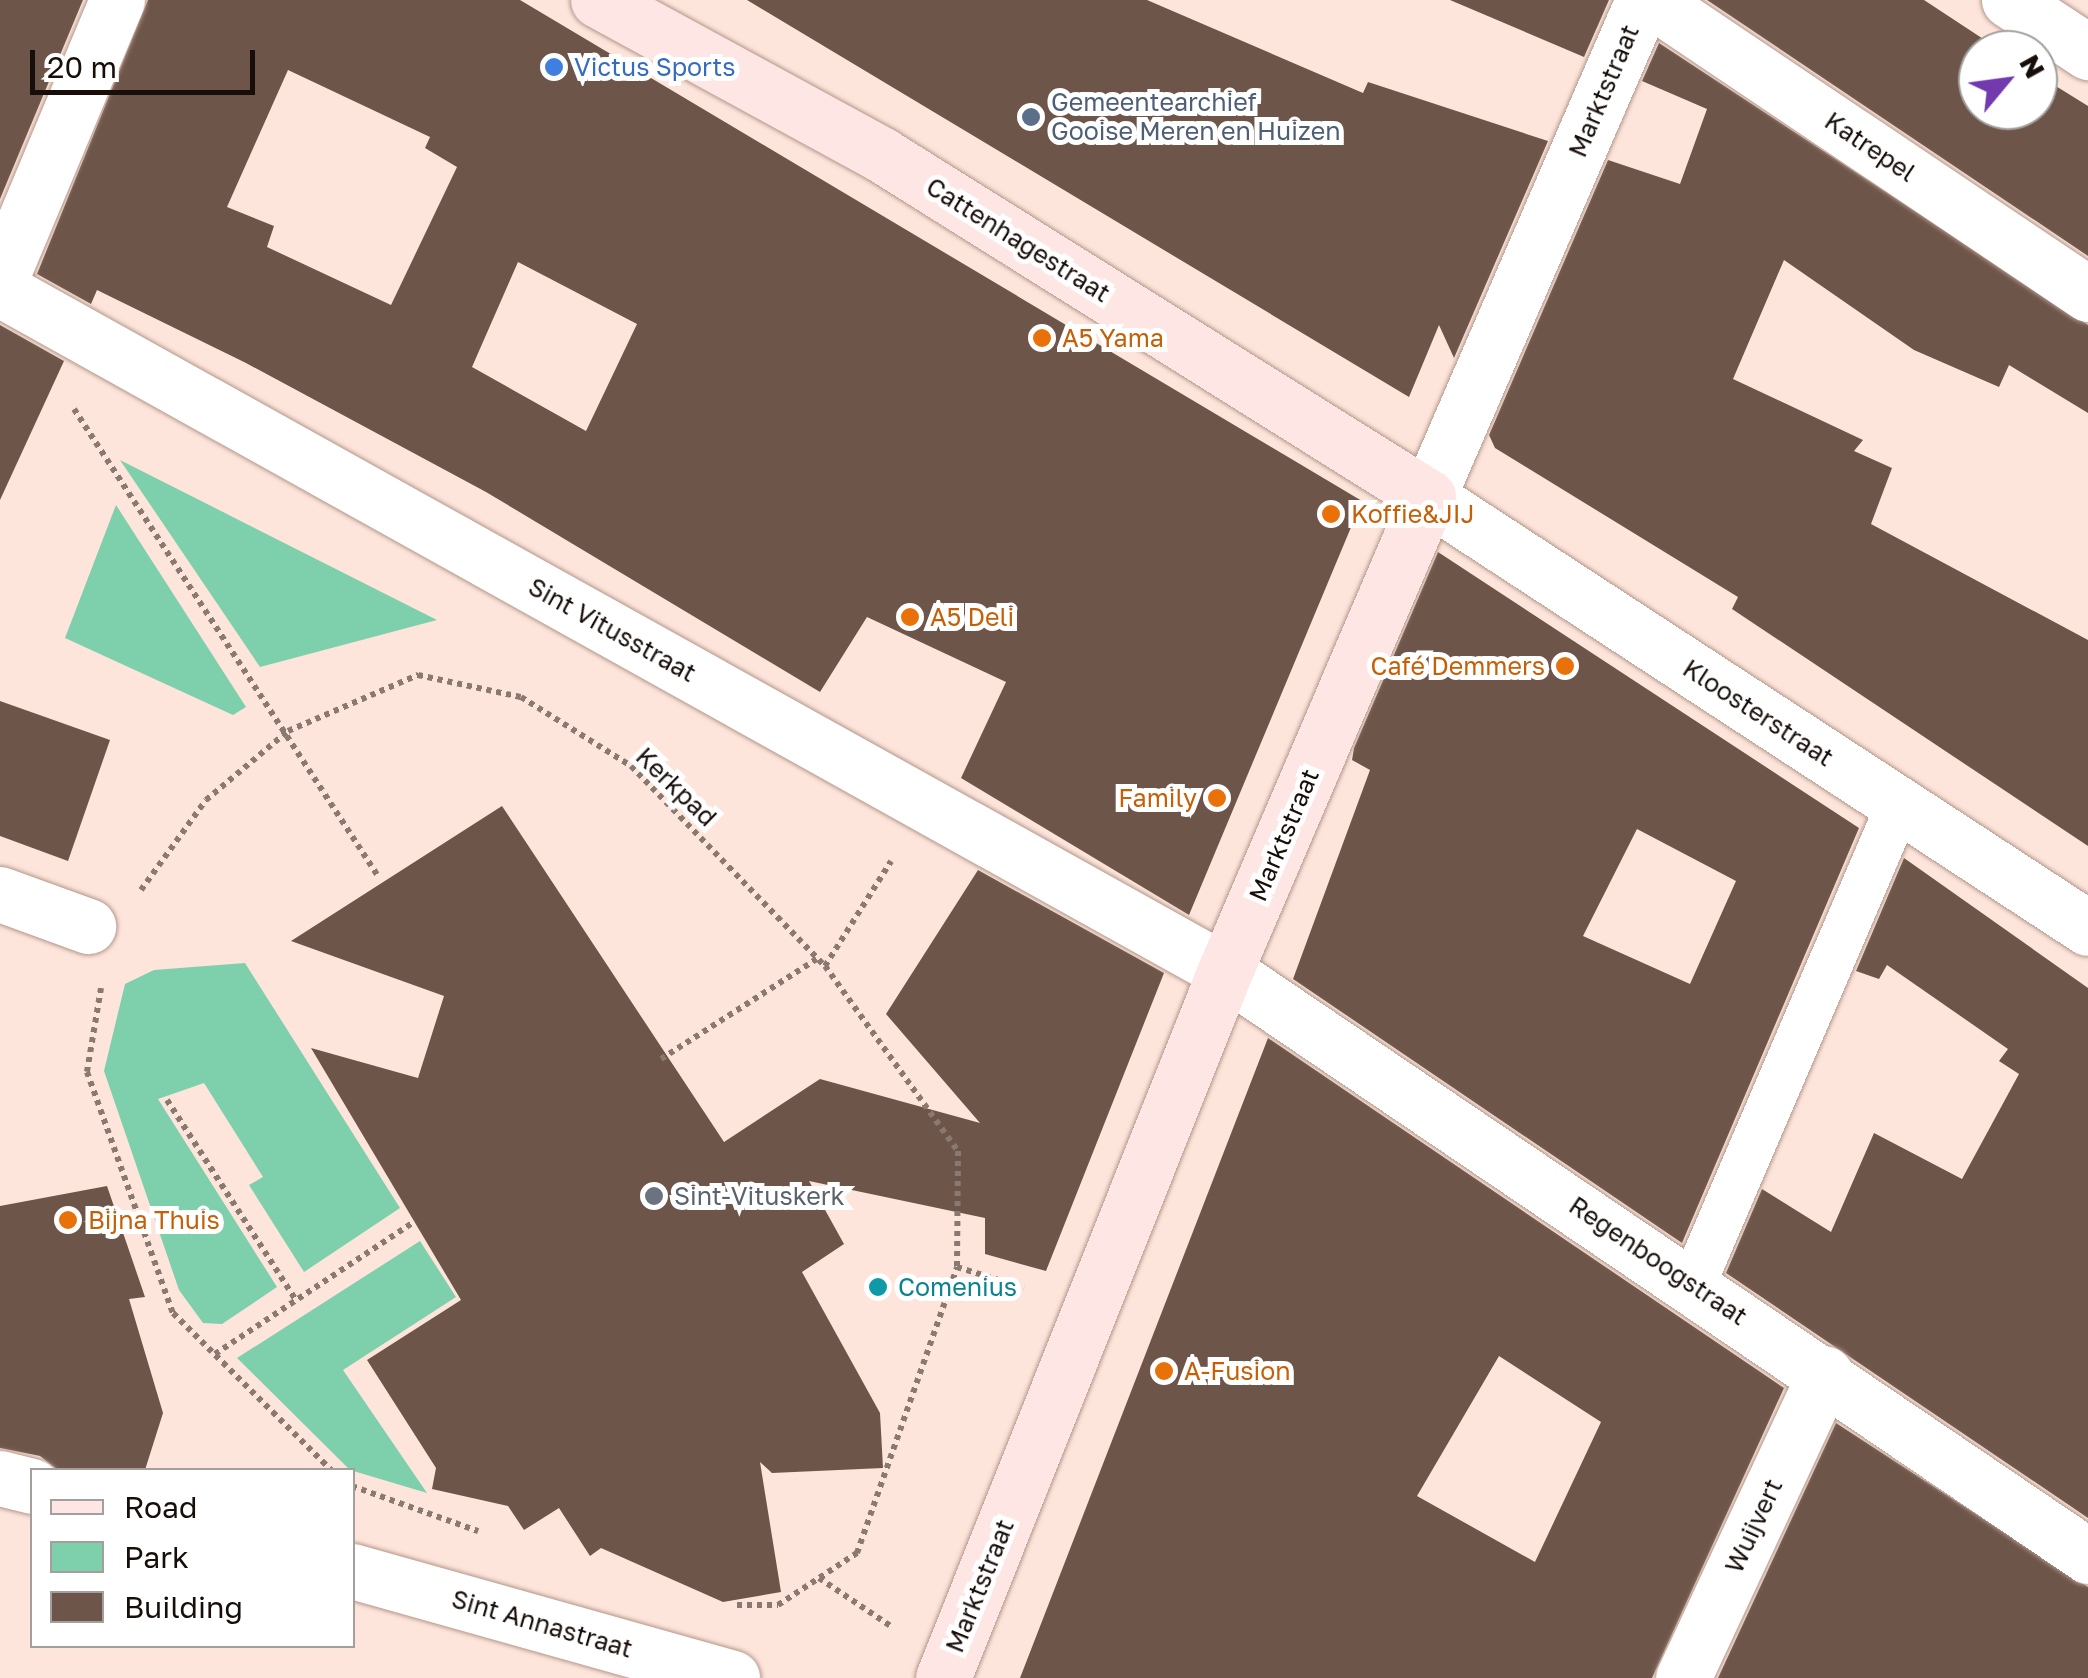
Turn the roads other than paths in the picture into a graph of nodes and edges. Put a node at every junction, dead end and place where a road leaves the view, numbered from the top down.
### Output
1 (117, 0) edge
2 (598, 0) edge
3 (1644, 0) edge
4 (1651, 0) edge
5 (2009, 0) edge
6 (2088, 52) edge
7 (0, 280) edge
8 (0, 289) edge
9 (2088, 294) edge
10 (1428, 497) junction
11 (1898, 806) junction
12 (0, 894) edge
13 (2088, 928) edge
14 (100, 929) road end
15 (1225, 972) junction
16 (1692, 1283) junction
17 (1825, 1374) junction
18 (0, 1478) edge
19 (30, 1486) edge
20 (2088, 1556) edge
21 (355, 1571) edge
22 (948, 1666) edge
23 (732, 1678) edge
24 (1684, 1678) edge

1 - 7 street
2 - 10 street, Cattenhagestraat
3 - 10 street, Marktstraat
4 - 9 street, Katrepel
5 - 6 street
8 - 15 street, Sint Vitusstraat
10 - 11 street, Kloosterstraat
10 - 15 street, Marktstraat
11 - 13 street, Kloosterstraat
11 - 16 lane
12 - 14 street
15 - 16 street, Regenboogstraat
15 - 22 street, Marktstraat
16 - 17 street, Regenboogstraat
17 - 20 street, Regenboogstraat
17 - 24 street, Wuijvert
18 - 19 street
21 - 23 street, Sint Annastraat

